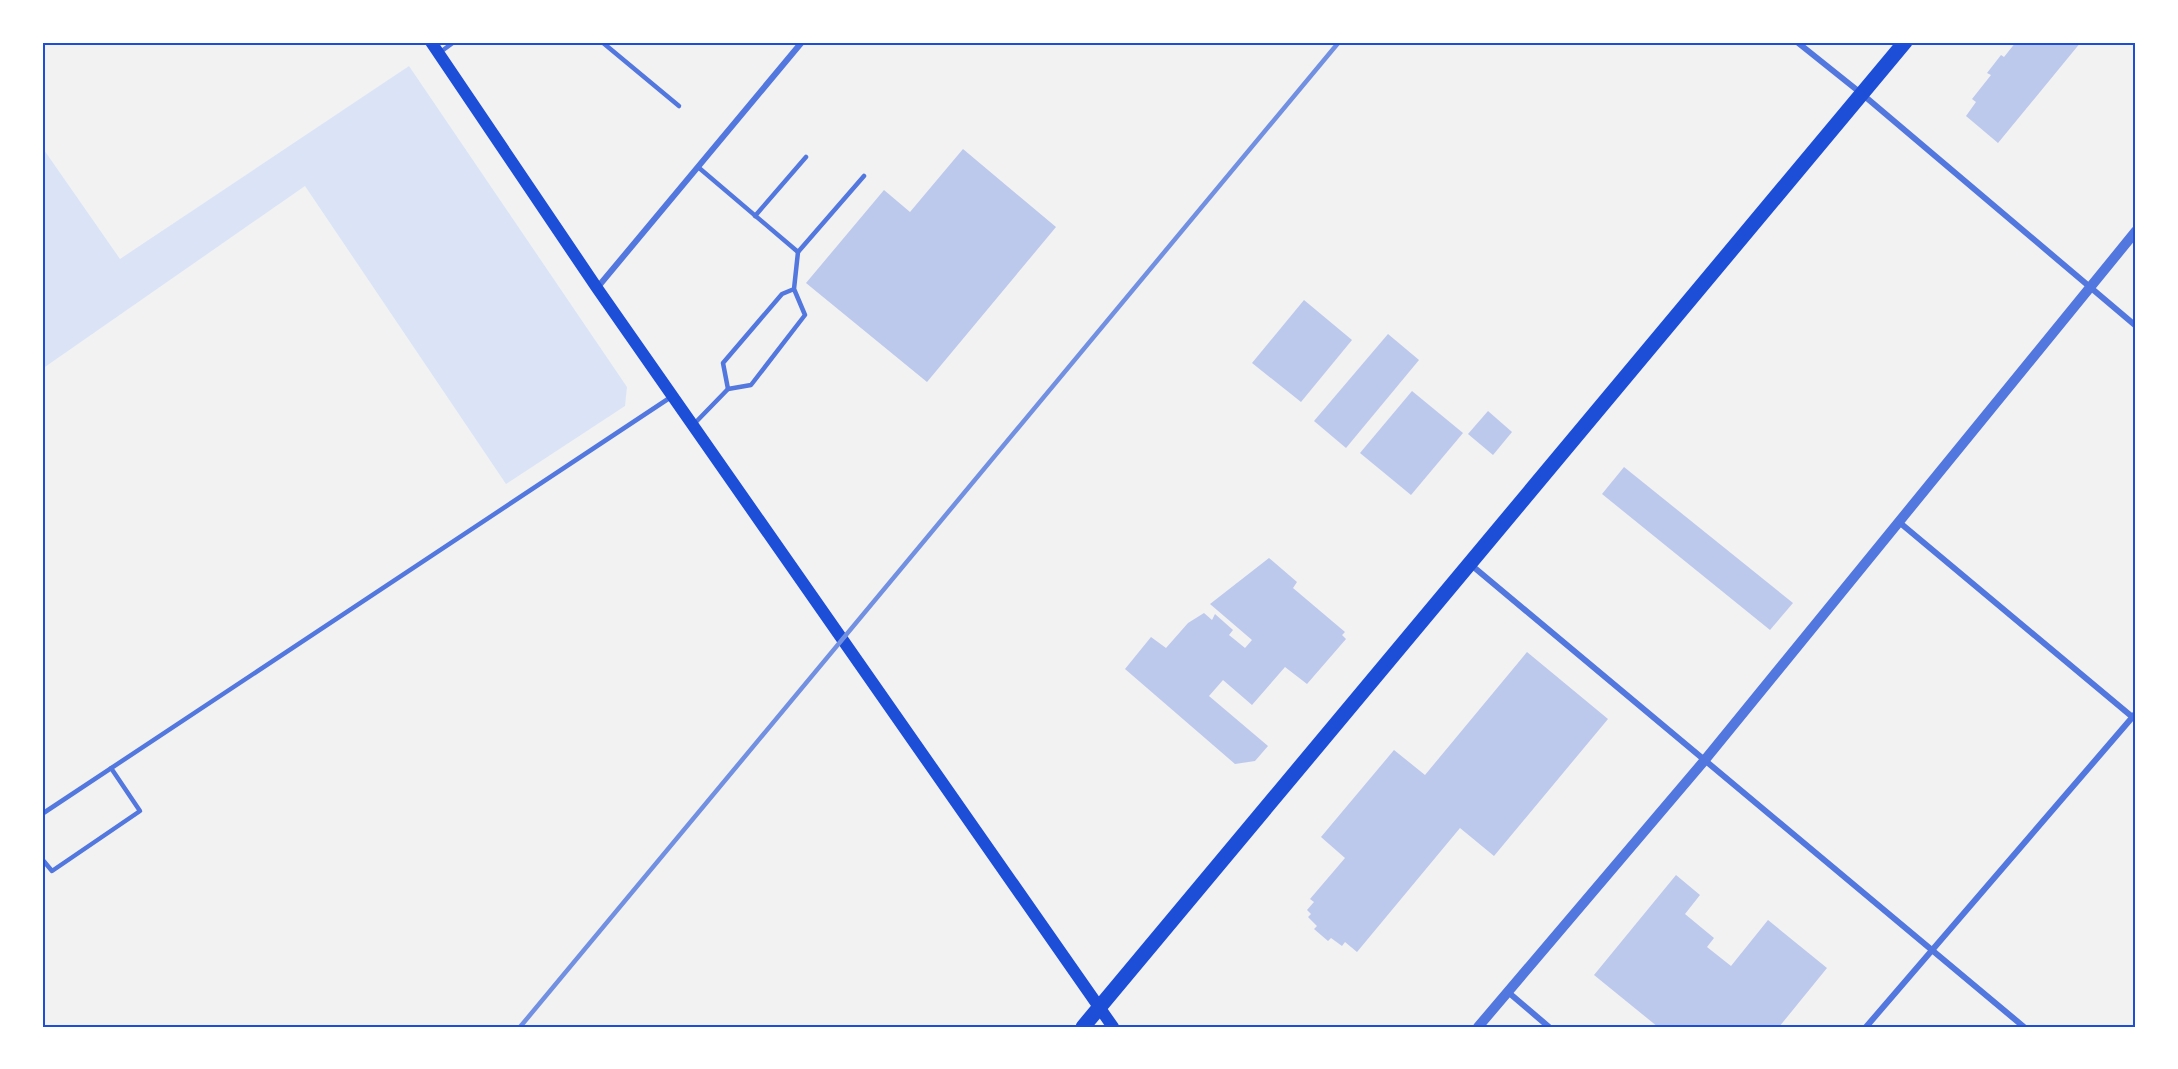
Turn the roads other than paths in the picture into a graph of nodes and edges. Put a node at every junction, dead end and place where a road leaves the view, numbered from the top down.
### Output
1 (431, 42) edge
2 (453, 42) edge
3 (602, 42) edge
4 (802, 42) edge
5 (1797, 42) edge
6 (1905, 42) edge
7 (439, 53) junction
8 (1862, 94) junction
9 (679, 106) dead end
10 (806, 157) dead end
11 (698, 167) junction
12 (864, 176) dead end
13 (755, 216) junction
14 (2136, 231) edge
15 (798, 252) junction
16 (2090, 287) junction
17 (597, 288) junction
18 (794, 289) junction
19 (2136, 326) edge
20 (728, 389) junction
21 (673, 396) junction
22 (693, 425) junction
23 (1899, 522) junction
24 (1470, 564) junction
25 (2135, 717) edge
26 (1704, 761) junction
27 (111, 768) junction
28 (42, 814) edge
29 (42, 859) edge
30 (1931, 950) junction
31 (1508, 992) junction
32 (1100, 1007) junction
33 (1083, 1027) edge
34 (1113, 1027) edge
35 (1478, 1027) edge
36 (1549, 1027) edge
37 (1866, 1027) edge
38 (2024, 1027) edge

1 - 7 main road
2 - 7 lane
3 - 9 lane
4 - 11 street
5 - 8 street
6 - 8 main road
7 - 17 main road
8 - 16 street
8 - 24 main road
10 - 13 lane
11 - 13 lane
11 - 17 street
12 - 15 lane
13 - 15 lane
14 - 16 street
15 - 18 lane
16 - 19 street
16 - 23 street
17 - 21 main road
18 - 20 lane
18 - 20 lane
20 - 22 lane
21 - 22 main road
21 - 27 lane
22 - 32 main road
23 - 25 street
23 - 26 street
24 - 26 street
24 - 32 main road
25 - 30 street
26 - 30 street
26 - 31 street
27 - 28 lane
27 - 29 lane
30 - 37 street
30 - 38 street
31 - 35 street
31 - 36 street
32 - 33 main road
32 - 34 main road

